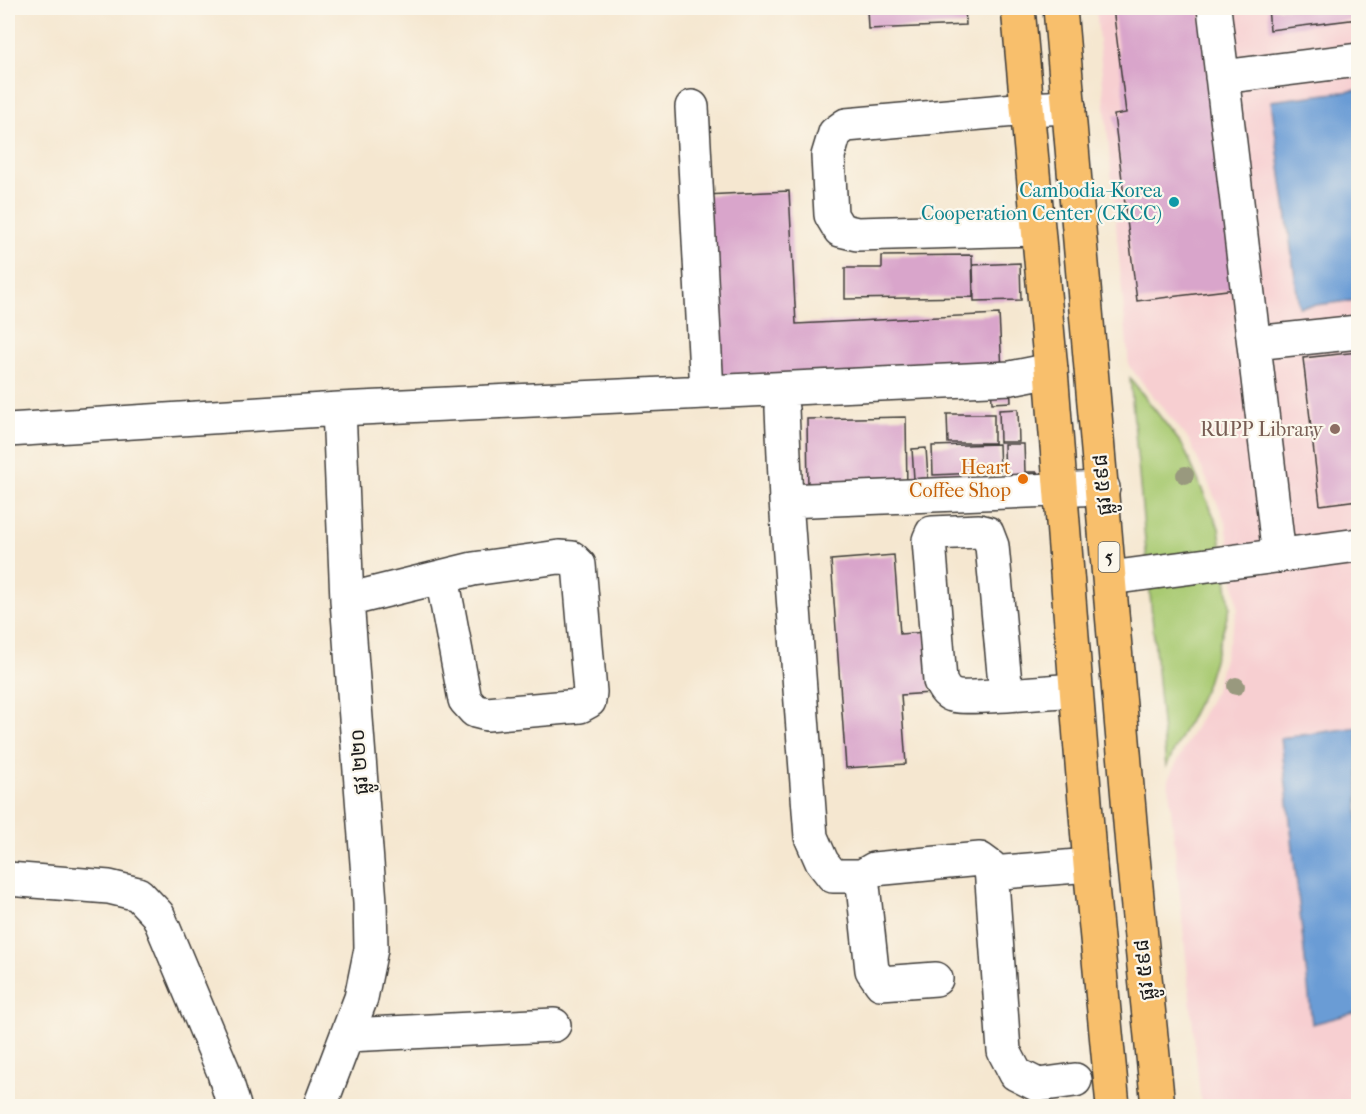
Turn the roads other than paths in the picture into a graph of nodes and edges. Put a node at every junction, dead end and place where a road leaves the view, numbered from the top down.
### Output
1 (1018, 8) edge
2 (1060, 8) edge
3 (1214, 8) edge
4 (1359, 60) edge
5 (1222, 77) junction
6 (692, 107) dead end
7 (1069, 107) junction
8 (1027, 109) junction
9 (1037, 229) junction
10 (1359, 332) edge
11 (1254, 343) junction
12 (1051, 370) junction
13 (707, 392) junction
14 (339, 409) junction
15 (782, 409) dead end
16 (8, 430) edge
17 (1102, 488) junction
18 (1059, 490) junction
19 (786, 501) junction
20 (1359, 545) edge
21 (1279, 556) junction
22 (442, 577) junction
23 (1110, 578) junction
24 (1067, 581) junction
25 (347, 600) junction
26 (1076, 690) junction
27 (1006, 694) junction
28 (1090, 865) junction
29 (991, 873) junction
30 (862, 876) junction
31 (8, 879) edge
32 (936, 979) dead end
33 (554, 1025) dead end
34 (348, 1035) junction
35 (1076, 1080) dead end
36 (234, 1107) edge
37 (320, 1107) edge
38 (1113, 1107) edge
39 (1158, 1107) edge

1 - 8 main road
2 - 7 main road, ផ្លូវ ៥៩៨ / 5
3 - 5 lane
4 - 5 lane
5 - 11 lane
6 - 13 lane
7 - 8 lane
7 - 17 main road, ផ្លូវ ៥៩៨ / 5
8 - 9 main road
8 - 9 lane
9 - 12 main road
10 - 11 lane
11 - 21 lane
12 - 13 lane
12 - 18 main road
13 - 14 lane
14 - 16 lane
14 - 25 lane, ផ្លូវ ២២០
15 - 19 lane
17 - 18 lane
17 - 23 main road, ផ្លូវ ៥៩៨ / 5
18 - 19 lane
18 - 24 main road
19 - 30 lane
20 - 21 lane
21 - 23 lane
22 - 22 lane
22 - 25 lane
23 - 24 main road
23 - 39 main road, ផ្លូវ ៥៩៨ / 5
24 - 26 main road
25 - 34 lane, ផ្លូវ ២២០
26 - 27 lane
26 - 28 main road
27 - 27 lane
28 - 29 lane
28 - 38 main road
29 - 30 lane
29 - 35 lane
30 - 32 lane
31 - 36 lane
33 - 34 lane
34 - 37 lane, ផ្លូវ ២២០

